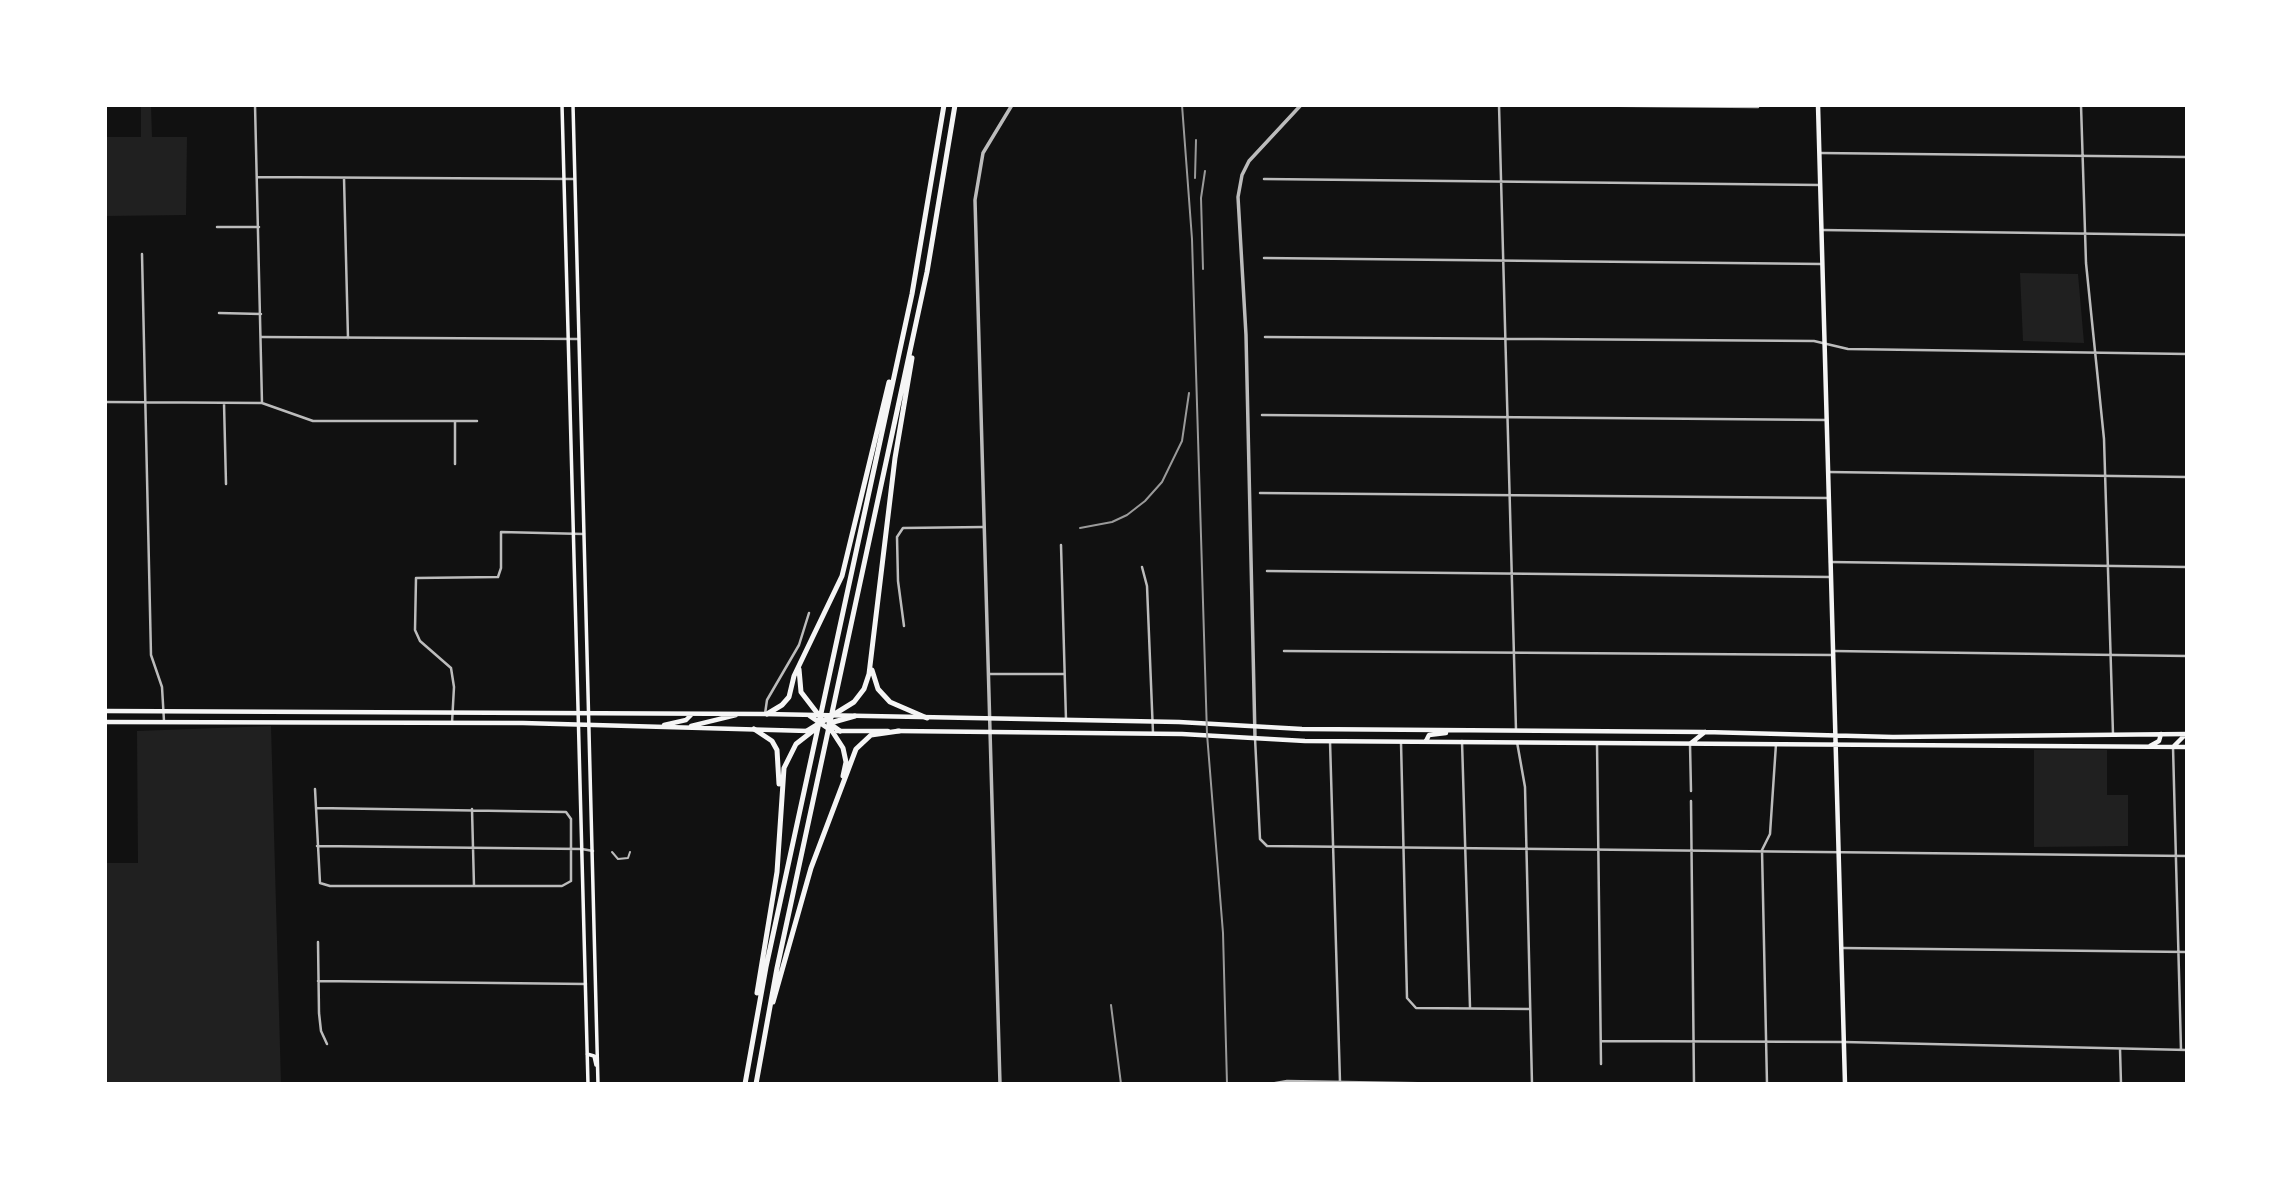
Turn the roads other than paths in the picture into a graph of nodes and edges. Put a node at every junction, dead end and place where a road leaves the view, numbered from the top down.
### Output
1 (256, 105) edge
2 (562, 105) edge
3 (573, 105) edge
4 (944, 105) edge
5 (955, 105) edge
6 (1012, 105) edge
7 (1301, 105) edge
8 (1499, 105) edge
9 (1534, 105) edge
10 (1818, 105) edge
11 (2081, 105) edge
12 (1630, 106) edge
13 (1758, 107) edge
14 (1820, 153) junction
15 (2082, 156) junction
16 (2187, 158) edge
17 (257, 177) junction
18 (344, 178) junction
19 (564, 179) junction
20 (574, 179) junction
21 (1264, 179) dead end
22 (1501, 182) junction
23 (1820, 185) junction
24 (217, 227) dead end
25 (259, 227) junction
26 (1821, 230) junction
27 (2085, 234) junction
28 (2187, 235) edge
29 (142, 254) dead end
30 (1265, 258) dead end
31 (1503, 260) junction
32 (1822, 264) junction
33 (219, 313) dead end
34 (261, 314) junction
35 (918, 317) junction
36 (262, 337) junction
37 (1265, 337) dead end
38 (348, 338) junction
39 (569, 339) junction
40 (579, 339) junction
41 (1505, 339) junction
42 (1825, 345) junction
43 (2094, 352) junction
44 (2187, 354) edge
45 (898, 356) junction
46 (105, 402) edge
47 (145, 403) junction
48 (224, 403) junction
49 (262, 403) junction
50 (1262, 415) dead end
51 (1508, 418) junction
52 (1827, 420) junction
53 (477, 421) dead end
54 (454, 422) junction
55 (455, 464) dead end
56 (1828, 472) junction
57 (2105, 476) junction
58 (2187, 477) edge
59 (226, 484) dead end
60 (1260, 493) dead end
61 (1509, 495) junction
62 (1829, 498) junction
63 (984, 527) junction
64 (574, 534) junction
65 (585, 534) junction
66 (1061, 545) dead end
67 (1830, 562) junction
68 (2108, 566) junction
69 (2187, 567) edge
70 (1142, 568) dead end
71 (1267, 571) dead end
72 (1512, 574) junction
73 (1831, 577) junction
74 (809, 613) dead end
75 (904, 626) dead end
76 (1284, 651) dead end
77 (1514, 652) junction
78 (1833, 653) junction
79 (872, 654) junction
80 (2110, 655) junction
81 (2187, 656) edge
82 (799, 669) junction
83 (990, 674) junction
84 (1065, 674) junction
85 (105, 711) edge
86 (163, 711) junction
87 (811, 712) junction
88 (579, 713) junction
89 (453, 714) junction
90 (589, 714) junction
91 (691, 714) junction
92 (737, 714) junction
93 (766, 714) junction
94 (843, 715) junction
95 (818, 716) junction
96 (835, 716) junction
97 (855, 716) joint
98 (927, 718) junction
99 (992, 720) junction
100 (1066, 720) junction
101 (1152, 721) junction
102 (105, 722) edge
103 (163, 722) junction
104 (452, 723) junction
105 (826, 723) junction
106 (579, 725) junction
107 (590, 725) junction
108 (660, 726) junction
109 (691, 726) junction
110 (1255, 726) junction
111 (754, 729) junction
112 (1453, 730) junction
113 (1516, 730) junction
114 (832, 731) junction
115 (840, 731) junction
116 (899, 731) junction
117 (992, 731) junction
118 (1643, 731) junction
119 (1667, 731) junction
120 (1704, 732) junction
121 (809, 733) junction
122 (1153, 733) junction
123 (2113, 734) junction
124 (2161, 734) junction
125 (2186, 734) edge
126 (1834, 735) junction
127 (1255, 738) junction
128 (1331, 741) junction
129 (1426, 741) junction
130 (1462, 741) junction
131 (1401, 742) junction
132 (1517, 742) junction
133 (1597, 743) junction
134 (1628, 743) junction
135 (1658, 744) junction
136 (1690, 744) junction
137 (1776, 744) junction
138 (1835, 745) junction
139 (2150, 747) junction
140 (2173, 747) junction
141 (2187, 747) edge
142 (315, 789) dead end
143 (1691, 791) dead end
144 (839, 793) junction
145 (1691, 800) dead end
146 (780, 805) junction
147 (316, 808) junction
148 (472, 809) junction
149 (317, 846) junction
150 (473, 848) junction
151 (1332, 848) junction
152 (1403, 848) junction
153 (1464, 848) junction
154 (571, 849) junction
155 (582, 849) junction
156 (1525, 849) junction
157 (1692, 849) junction
158 (1598, 850) junction
159 (1762, 850) junction
160 (593, 851) junction
161 (1839, 851) junction
162 (612, 852) dead end
163 (631, 852) dead end
164 (2176, 856) junction
165 (2187, 856) edge
166 (474, 886) junction
167 (318, 942) dead end
168 (1842, 948) junction
169 (2178, 952) junction
170 (2187, 952) edge
171 (318, 981) junction
172 (586, 984) junction
173 (1470, 1009) junction
174 (1531, 1009) junction
175 (764, 1031) junction
176 (1693, 1040) junction
177 (1601, 1041) junction
178 (1766, 1042) junction
179 (1843, 1042) junction
180 (327, 1044) dead end
181 (2120, 1049) junction
182 (2181, 1050) junction
183 (2187, 1051) edge
184 (587, 1054) junction
185 (1601, 1064) dead end
186 (748, 1066) junction
187 (598, 1077) junction
188 (1340, 1082) junction
189 (1272, 1083) edge
190 (587, 1084) edge
191 (598, 1084) edge
192 (745, 1084) edge
193 (756, 1084) edge
194 (1000, 1084) edge
195 (1462, 1084) edge
196 (1532, 1084) edge
197 (1694, 1084) edge
198 (1767, 1084) edge
199 (1845, 1084) edge
200 (2121, 1084) edge

1 - 17 street
2 - 19 main road
3 - 20 main road
4 - 45 highway
5 - 35 highway
6 - 63 street
7 - 110 street
8 - 22 street
9 - 12 street
10 - 14 main road
11 - 15 street
12 - 13 street
14 - 15 street
14 - 23 main road
15 - 16 street
15 - 27 street
17 - 18 street
17 - 25 street
18 - 19 street
18 - 38 street
19 - 20 street
19 - 39 main road
20 - 40 main road
21 - 22 street
22 - 23 street
22 - 31 street
23 - 26 main road
24 - 25 street
25 - 34 street
26 - 27 street
26 - 32 main road
27 - 28 street
27 - 43 street
29 - 47 street
30 - 31 street
31 - 32 street
31 - 41 street
32 - 42 main road
33 - 34 street
34 - 36 street
35 - 79 highway
35 - 175 highway
36 - 38 street
36 - 49 street
37 - 41 street
38 - 39 street
39 - 40 street
39 - 64 main road
40 - 65 main road
41 - 42 street
41 - 51 street
42 - 43 street
42 - 52 main road
43 - 44 street
43 - 57 street
45 - 82 highway
45 - 186 highway
46 - 47 street
47 - 48 street
47 - 86 street
48 - 49 street
48 - 59 street
49 - 54 street
50 - 51 street
51 - 52 street
51 - 61 street
52 - 56 main road
53 - 54 street
54 - 55 street
56 - 57 street
56 - 62 main road
57 - 58 street
57 - 68 street
60 - 61 street
61 - 62 street
61 - 72 street
62 - 67 main road
63 - 75 street
63 - 83 street
64 - 65 street
64 - 88 main road
64 - 89 street
65 - 90 main road
66 - 84 street
67 - 68 street
67 - 73 main road
68 - 69 street
68 - 80 street
70 - 101 street
71 - 72 street
72 - 73 street
72 - 77 street
73 - 78 main road
74 - 93 street
76 - 77 street
77 - 78 street
77 - 113 street
78 - 80 street
78 - 126 main road
79 - 94 highway
79 - 98 highway
80 - 81 street
80 - 123 street
82 - 87 highway
82 - 93 highway
83 - 84 street
83 - 99 street
84 - 100 street
85 - 86 main road
86 - 89 main road
86 - 103 street
87 - 93 main road
87 - 95 highway
87 - 105 highway
88 - 89 main road
88 - 90 main road
88 - 106 main road
89 - 104 street
90 - 91 main road
90 - 107 main road
91 - 92 main road
91 - 108 main road
92 - 93 main road
92 - 109 main road
94 - 96 highway
94 - 97 highway
94 - 105 highway
95 - 96 main road
95 - 105 highway
96 - 105 highway
97 - 98 main road
98 - 99 main road
99 - 100 main road
99 - 117 street
100 - 101 main road
101 - 110 main road
101 - 122 street
102 - 103 main road
103 - 104 main road
104 - 106 main road
105 - 114 highway
105 - 115 highway
105 - 121 highway
106 - 107 main road
106 - 155 main road
107 - 108 main road
107 - 160 main road
108 - 109 main road
109 - 111 main road
110 - 112 main road
110 - 127 street
111 - 121 main road
111 - 146 highway
112 - 113 main road
112 - 129 main road
113 - 118 main road
114 - 115 main road
114 - 121 main road
114 - 144 highway
115 - 116 main road
116 - 117 main road
116 - 144 highway
117 - 122 main road
117 - 194 street
118 - 119 main road
118 - 134 main road
119 - 120 main road
119 - 135 main road
120 - 126 main road
120 - 136 main road
121 - 146 highway
122 - 127 main road
123 - 124 main road
123 - 126 main road
124 - 125 main road
124 - 139 main road
125 - 140 main road
126 - 138 main road
127 - 128 main road
127 - 151 street
128 - 131 main road
128 - 151 street
129 - 130 main road
129 - 131 main road
130 - 132 main road
130 - 153 street
131 - 152 street
132 - 133 main road
132 - 156 street
133 - 134 main road
133 - 158 street
134 - 135 main road
135 - 136 main road
136 - 137 main road
136 - 143 street
137 - 138 main road
137 - 159 street
138 - 139 main road
138 - 161 main road
139 - 140 main road
140 - 141 main road
140 - 164 street
142 - 147 street
144 - 175 highway
145 - 157 street
146 - 186 highway
147 - 148 street
147 - 149 street
148 - 150 street
148 - 154 street
149 - 150 street
149 - 166 street
150 - 154 street
150 - 166 street
151 - 152 street
151 - 188 street
152 - 153 street
152 - 173 street
153 - 156 street
153 - 173 street
154 - 155 street
154 - 166 street
155 - 160 street
155 - 172 main road
156 - 158 street
156 - 174 street
157 - 158 street
157 - 159 street
157 - 176 street
158 - 177 street
159 - 161 street
159 - 178 street
160 - 187 main road
161 - 164 street
161 - 168 main road
162 - 163 lane
164 - 165 street
164 - 169 street
167 - 171 street
168 - 169 street
168 - 179 main road
169 - 170 street
169 - 182 street
171 - 172 street
171 - 180 street
172 - 184 main road
173 - 174 street
174 - 196 street
175 - 193 highway
176 - 177 street
176 - 178 street
176 - 197 street
177 - 185 street
178 - 179 street
178 - 198 street
179 - 181 street
179 - 199 main road
181 - 182 street
181 - 200 street
182 - 183 street
184 - 187 main road
184 - 190 main road
186 - 192 highway
187 - 191 main road
188 - 189 street
188 - 195 street

